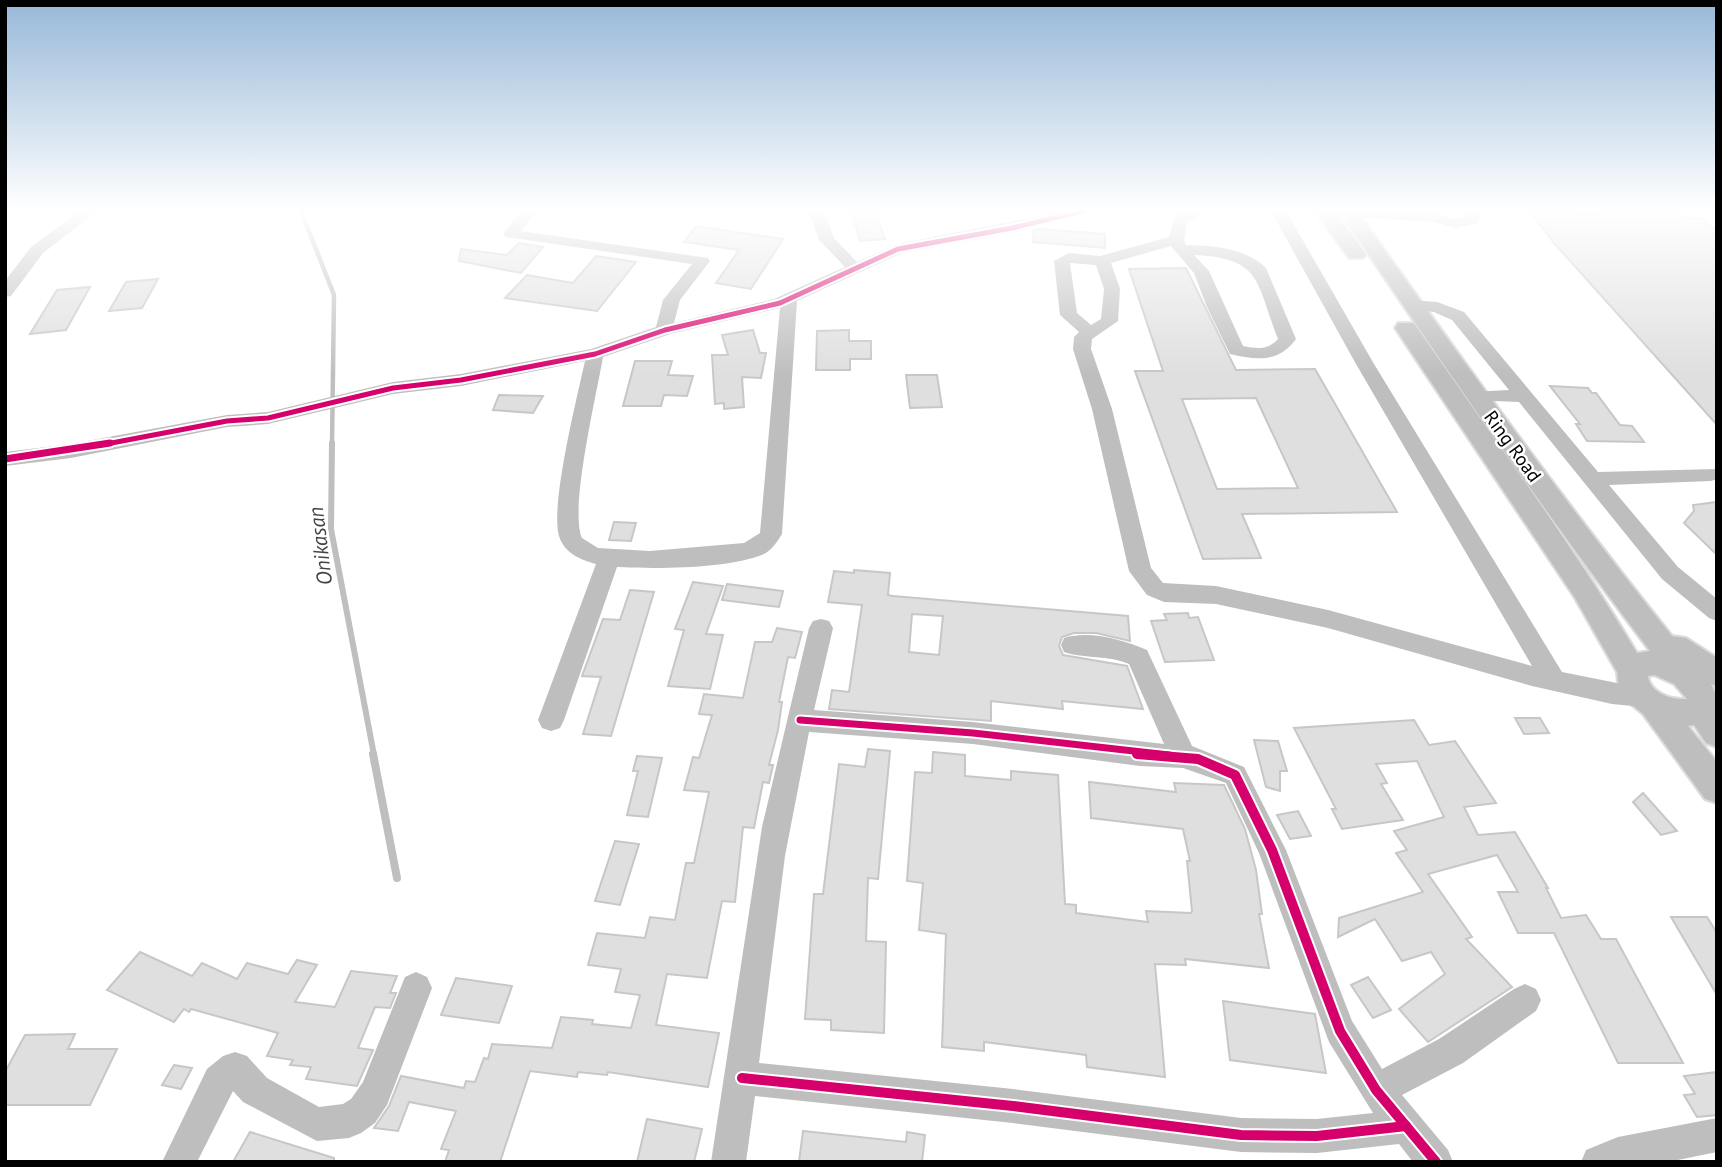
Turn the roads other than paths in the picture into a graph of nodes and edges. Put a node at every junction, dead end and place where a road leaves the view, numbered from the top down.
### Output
1 (25, 265) edge
2 (698, 265) edge
3 (852, 265) edge
4 (860, 265) edge
5 (1063, 265) edge
6 (1104, 265) edge
7 (1196, 265) edge
8 (1255, 265) edge
9 (1309, 265) edge
10 (1362, 265) edge
11 (1385, 265) edge
12 (854, 268) junction
13 (5, 292) edge
14 (789, 298) junction
15 (1412, 305) junction
16 (665, 330) junction
17 (1089, 332) junction
18 (595, 354) junction
19 (1477, 396) junction
20 (1521, 396) junction
21 (5, 459) edge
22 (1711, 474) dead end
23 (1590, 479) junction
24 (609, 559) junction
25 (1717, 612) edge
26 (821, 628) dead end
27 (1073, 645) dead end
28 (1565, 682) junction
29 (1640, 688) junction
30 (1707, 696) edge
31 (551, 720) dead end
32 (800, 720) junction
33 (1183, 756) junction
34 (1717, 788) edge
35 (416, 988) dead end
36 (1525, 1000) dead end
37 (742, 1078) junction
38 (1376, 1090) junction
39 (1406, 1126) junction
40 (1717, 1135) edge
41 (179, 1162) edge
42 (728, 1162) edge
43 (1436, 1162) edge
44 (1598, 1162) edge

1 - 13 street
2 - 16 street
3 - 12 street
4 - 12 street
5 - 17 street
6 - 17 street
7 - 8 street
9 - 28 street
10 - 29 main road, Ring Road
11 - 15 main road, Ring Road
12 - 14 street
14 - 16 street
14 - 24 street
15 - 19 main road, Ring Road
15 - 20 street
16 - 18 street
17 - 28 street
18 - 21 street
18 - 24 street
19 - 20 street
19 - 30 main road, Ring Road
20 - 23 street
22 - 23 street
23 - 25 street
24 - 31 street
26 - 32 street
27 - 33 street
28 - 29 street
29 - 30 main road
29 - 30 main road
29 - 34 main road, Ring Road
32 - 33 street
32 - 37 street
33 - 38 street
35 - 41 street
36 - 38 street
37 - 39 street
37 - 42 street
38 - 39 street
39 - 43 street
40 - 44 street

